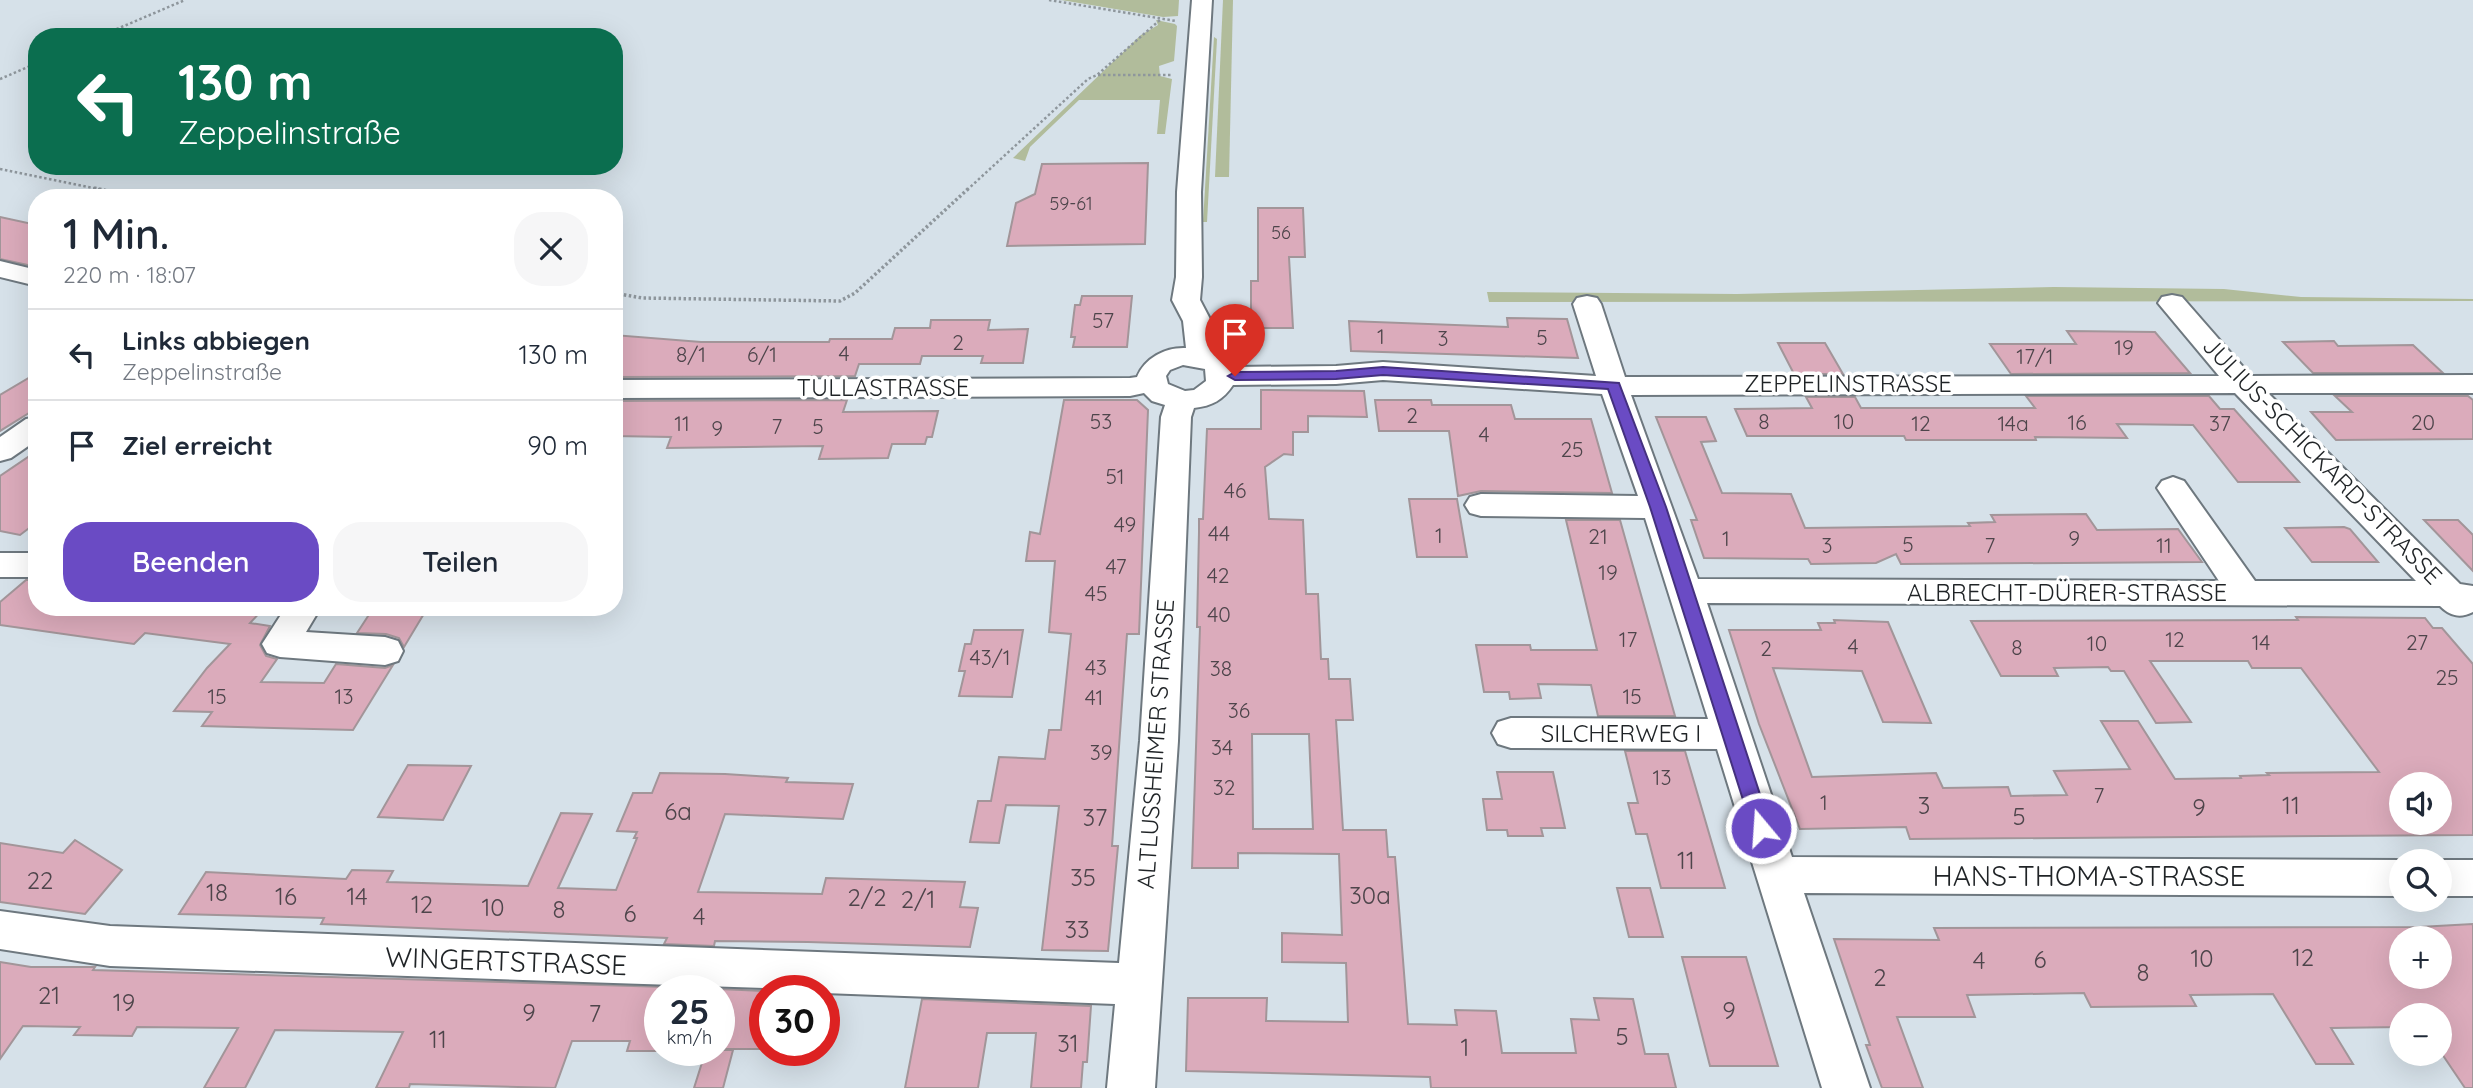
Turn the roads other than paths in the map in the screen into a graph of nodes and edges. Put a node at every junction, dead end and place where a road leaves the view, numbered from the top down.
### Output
1 (1202, 0) edge
2 (0, 270) edge
3 (28, 276) edge
4 (1186, 300) junction
5 (2172, 303) dead end
6 (1587, 304) dead end
7 (1213, 367) junction
8 (1167, 380) junction
9 (2473, 384) edge
10 (2243, 385) junction
11 (1614, 386) junction
12 (623, 389) edge
13 (28, 432) edge
14 (0, 451) edge
15 (2173, 488) dead end
16 (1481, 505) dead end
17 (1658, 507) junction
18 (0, 565) edge
19 (28, 565) edge
20 (1684, 591) junction
21 (2245, 593) junction
22 (2465, 604) edge
23 (298, 616) edge
24 (385, 651) dead end
25 (1511, 733) dead end
26 (1731, 734) junction
27 (1777, 874) junction
28 (2389, 878) edge
29 (2452, 878) edge
30 (2473, 878) edge
31 (0, 929) edge
32 (1139, 985) junction
33 (1131, 1088) edge
34 (1846, 1088) edge

1 - 4 street, ALTLUSSHEIMER STRASSE
2 - 3 street
4 - 7 street, ALTLUSSHEIMER STRASSE
4 - 8 street, ALTLUSSHEIMER STRASSE
5 - 10 street, JULIUS-SCHICKARD-STRASSE
6 - 11 street
7 - 8 street
7 - 8 street
7 - 11 street, ZEPPELINSTRASSE
8 - 12 street, TULLASTRASSE
8 - 32 street, ALTLUSSHEIMER STRASSE
9 - 10 street, ZEPPELINSTRASSE
10 - 11 street, ZEPPELINSTRASSE
10 - 22 street, JULIUS-SCHICKARD-STRASSE
11 - 17 street
13 - 14 street
15 - 21 street
16 - 17 lane
17 - 20 street
18 - 19 street
20 - 21 street, ALBRECHT-DÜRER-STRASSE
20 - 26 street
21 - 22 street, ALBRECHT-DÜRER-STRASSE
23 - 24 street
25 - 26 street, SILCHERWEG I
26 - 27 street
27 - 28 street, HANS-THOMA-STRASSE
27 - 34 street
29 - 30 street
31 - 32 street, WINGERTSTRASSE
32 - 33 street, ALTLUSSHEIMER STRASSE

